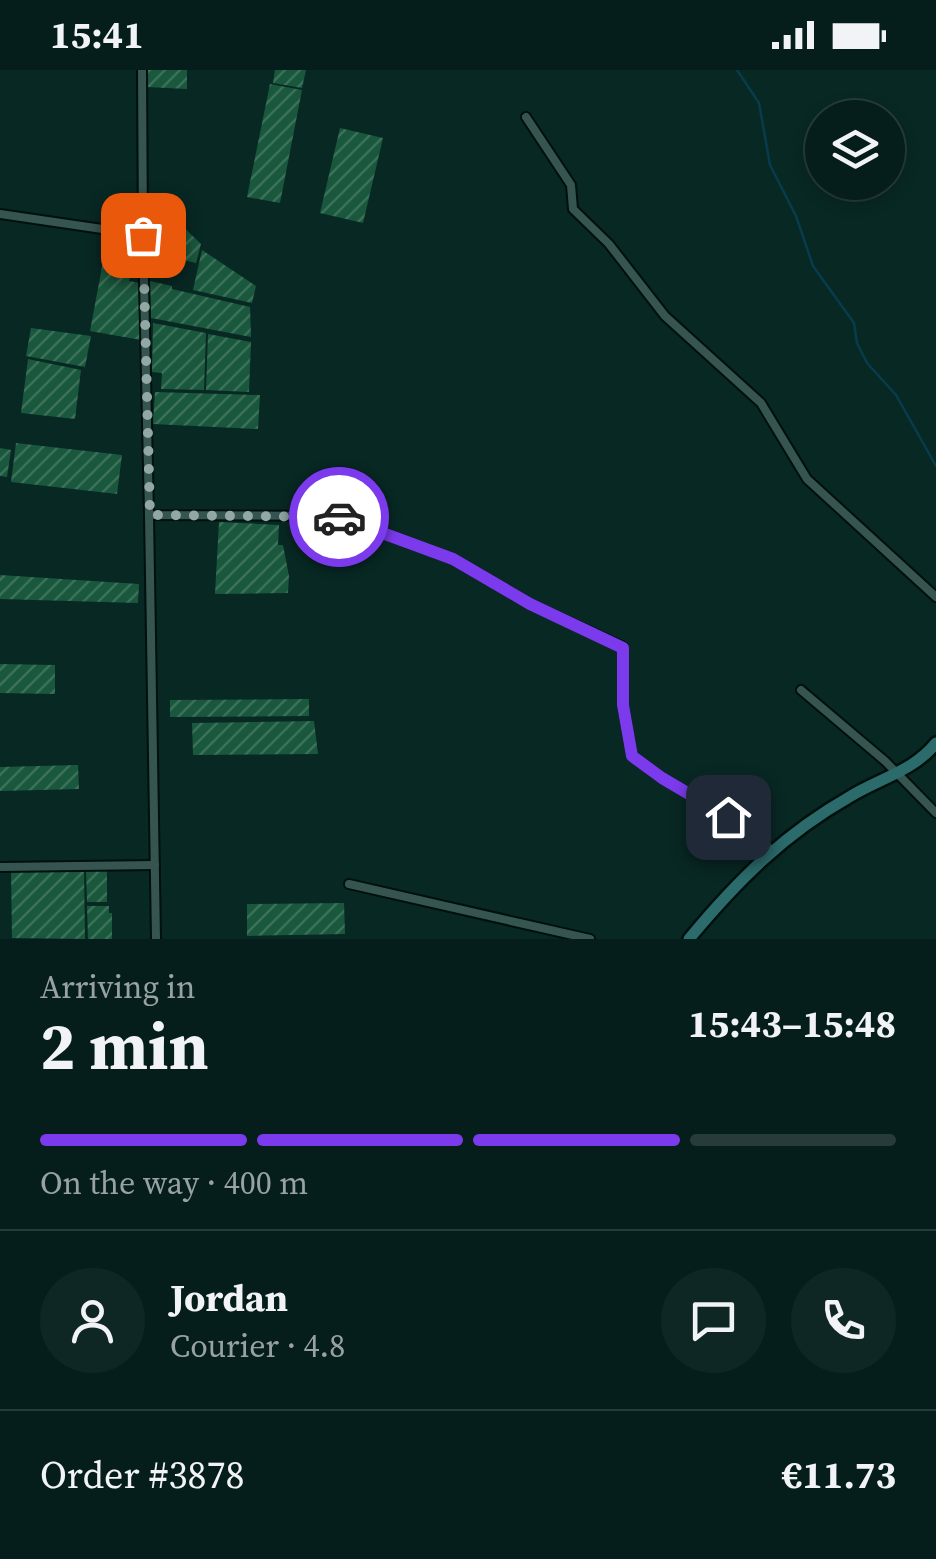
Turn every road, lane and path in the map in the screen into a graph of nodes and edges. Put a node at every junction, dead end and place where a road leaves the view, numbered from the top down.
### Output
1 (142, 70) edge
2 (526, 116) dead end
3 (0, 214) edge
4 (143, 235) junction
5 (150, 515) junction
6 (936, 597) edge
7 (801, 690) dead end
8 (936, 743) edge
9 (897, 772) junction
10 (936, 813) edge
11 (771, 851) junction
12 (155, 866) junction
13 (0, 867) edge
14 (349, 884) dead end
15 (156, 939) edge
16 (590, 939) edge
17 (689, 939) edge

1 - 4 street
2 - 6 street
3 - 4 street
4 - 5 street
5 - 11 street
5 - 12 street
7 - 9 street
8 - 9 main road
9 - 10 street
9 - 11 main road
11 - 17 main road
12 - 13 street
12 - 15 street
14 - 16 street

